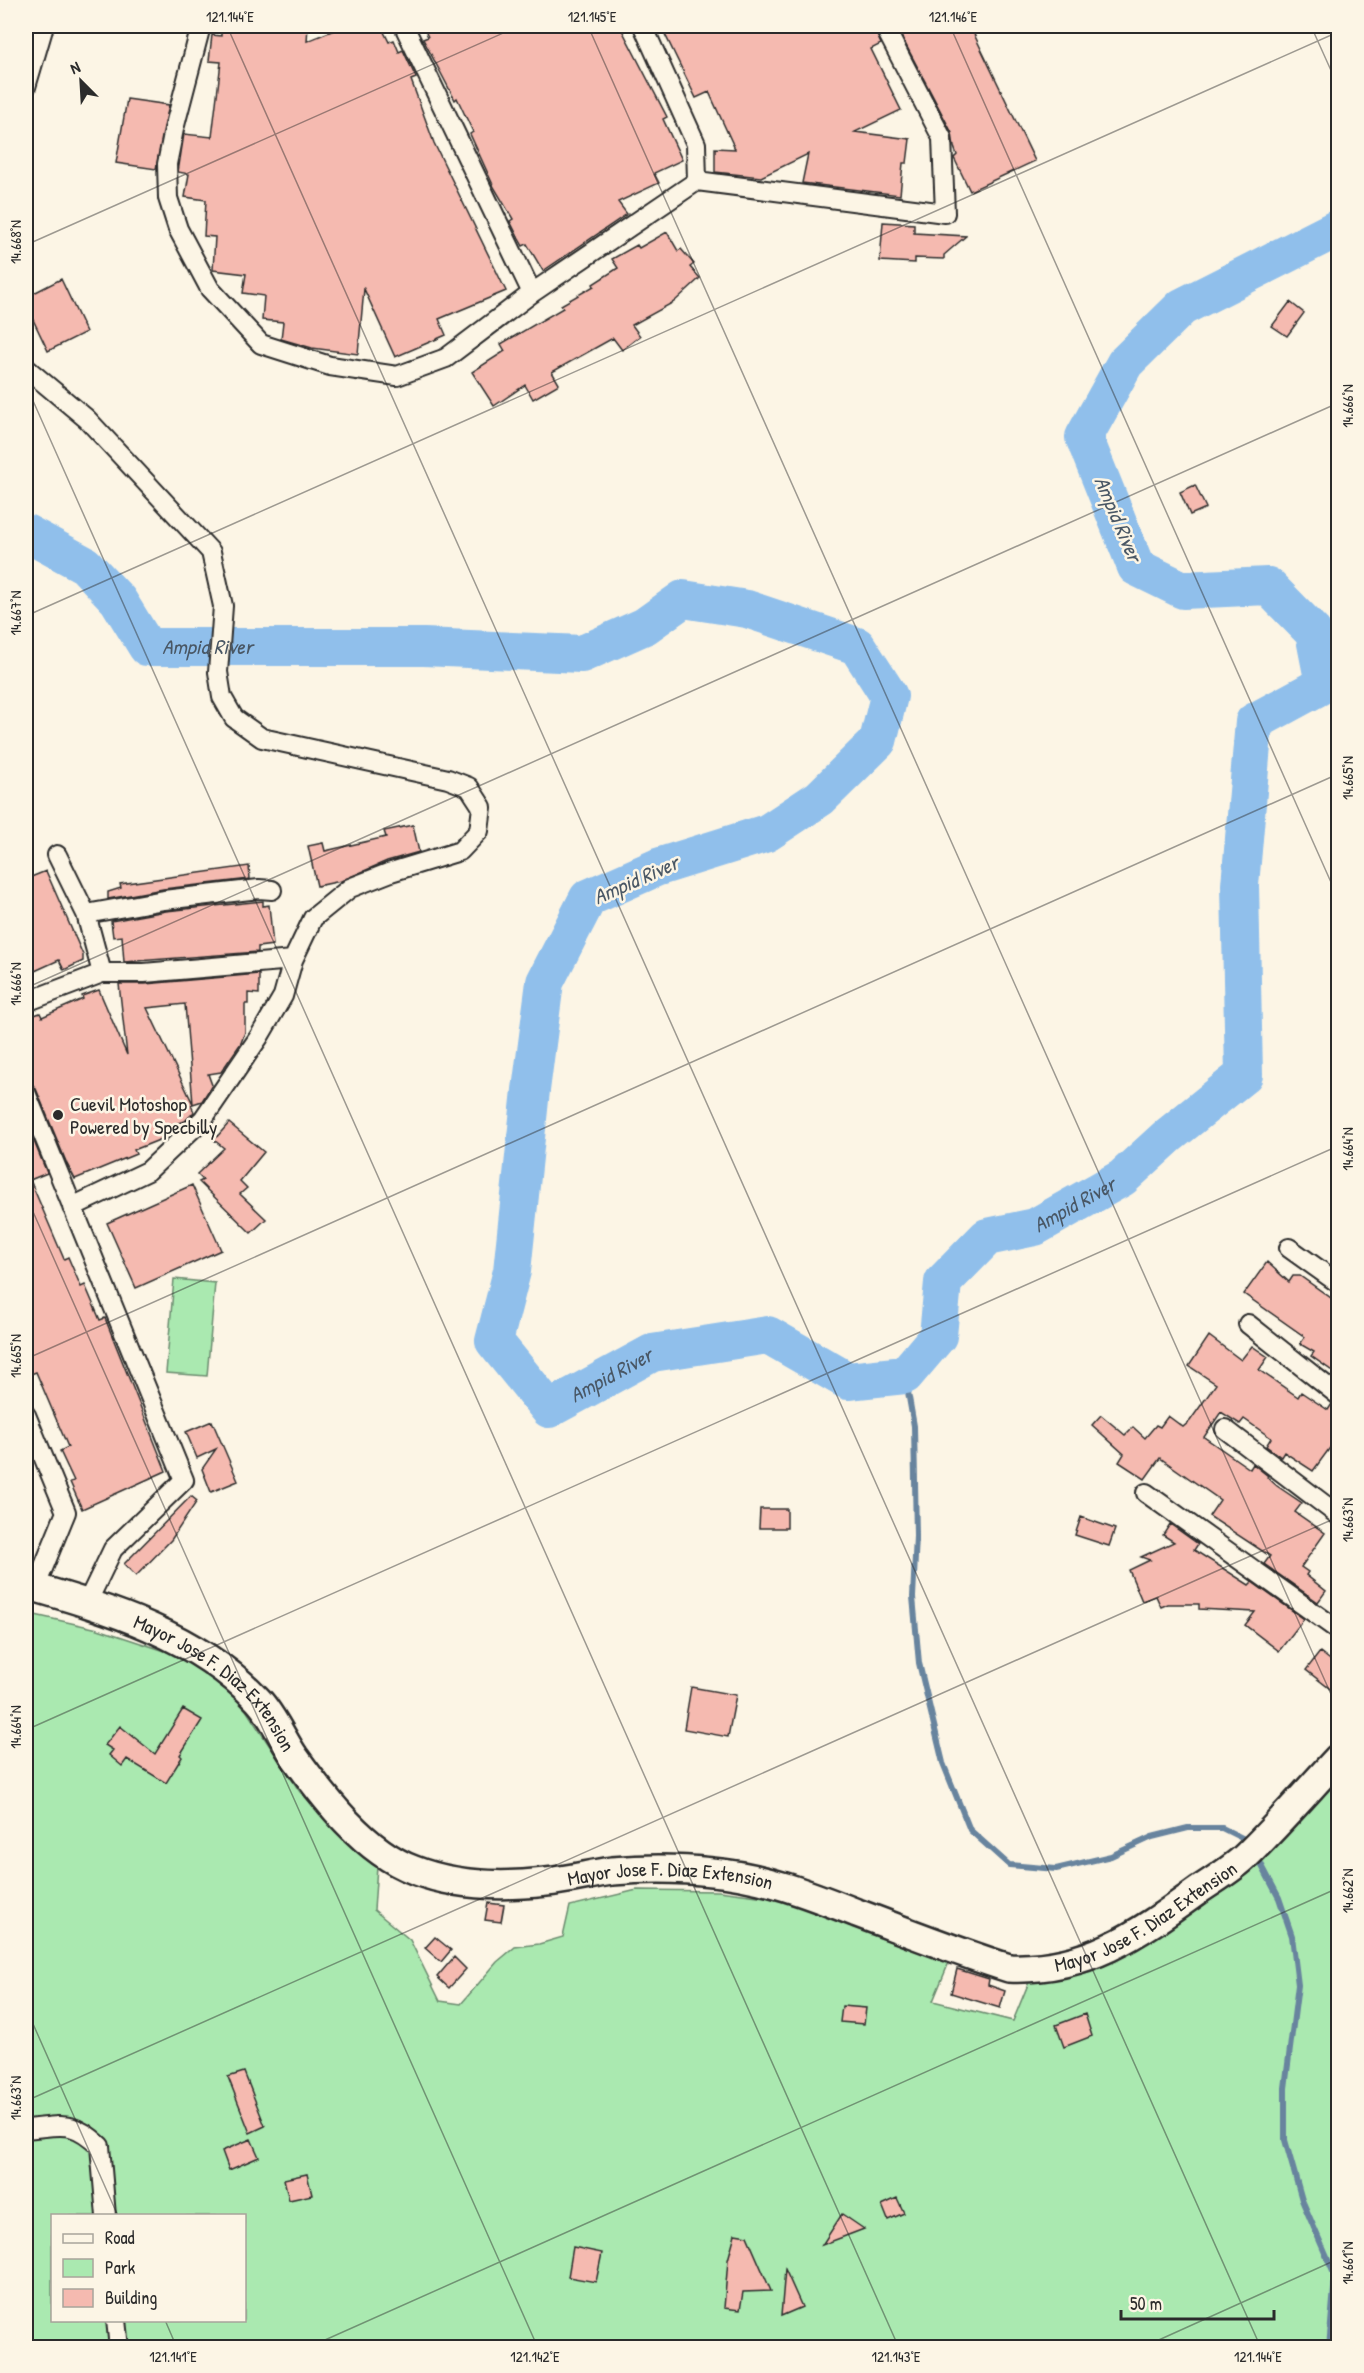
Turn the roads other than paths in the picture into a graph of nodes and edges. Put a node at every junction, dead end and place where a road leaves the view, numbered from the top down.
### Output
1 (44, 26) edge
2 (201, 26) edge
3 (404, 26) edge
4 (643, 26) edge
5 (884, 26) edge
6 (26, 87) edge
7 (697, 181) junction
8 (532, 293) junction
9 (26, 368) edge
10 (57, 855) dead end
11 (272, 890) dead end
12 (86, 914) junction
13 (293, 960) junction
14 (102, 973) junction
15 (26, 1002) edge
16 (26, 1093) edge
17 (72, 1207) junction
18 (1289, 1248) dead end
19 (1338, 1283) edge
20 (1248, 1324) dead end
21 (1338, 1395) edge
22 (26, 1415) edge
23 (1225, 1429) dead end
24 (1146, 1493) dead end
25 (1338, 1515) edge
26 (30, 1587) edge
27 (87, 1603) junction
28 (1338, 1629) edge
29 (1338, 1758) edge
30 (26, 2129) edge
31 (106, 2214) edge
32 (116, 2322) edge
33 (119, 2348) edge

1 - 6 street
2 - 8 street
3 - 8 street
4 - 7 street
5 - 7 street
7 - 8 street
9 - 13 street
10 - 12 street
11 - 12 street
12 - 14 street
13 - 14 street
13 - 17 street
14 - 15 street
16 - 17 street
17 - 27 street
18 - 19 street
20 - 21 street
22 - 26 street
23 - 25 street
24 - 28 street
26 - 27 street, Mayor Jose F. Diaz Extension
27 - 29 street, Mayor Jose F. Diaz Extension
30 - 31 street
32 - 33 street

